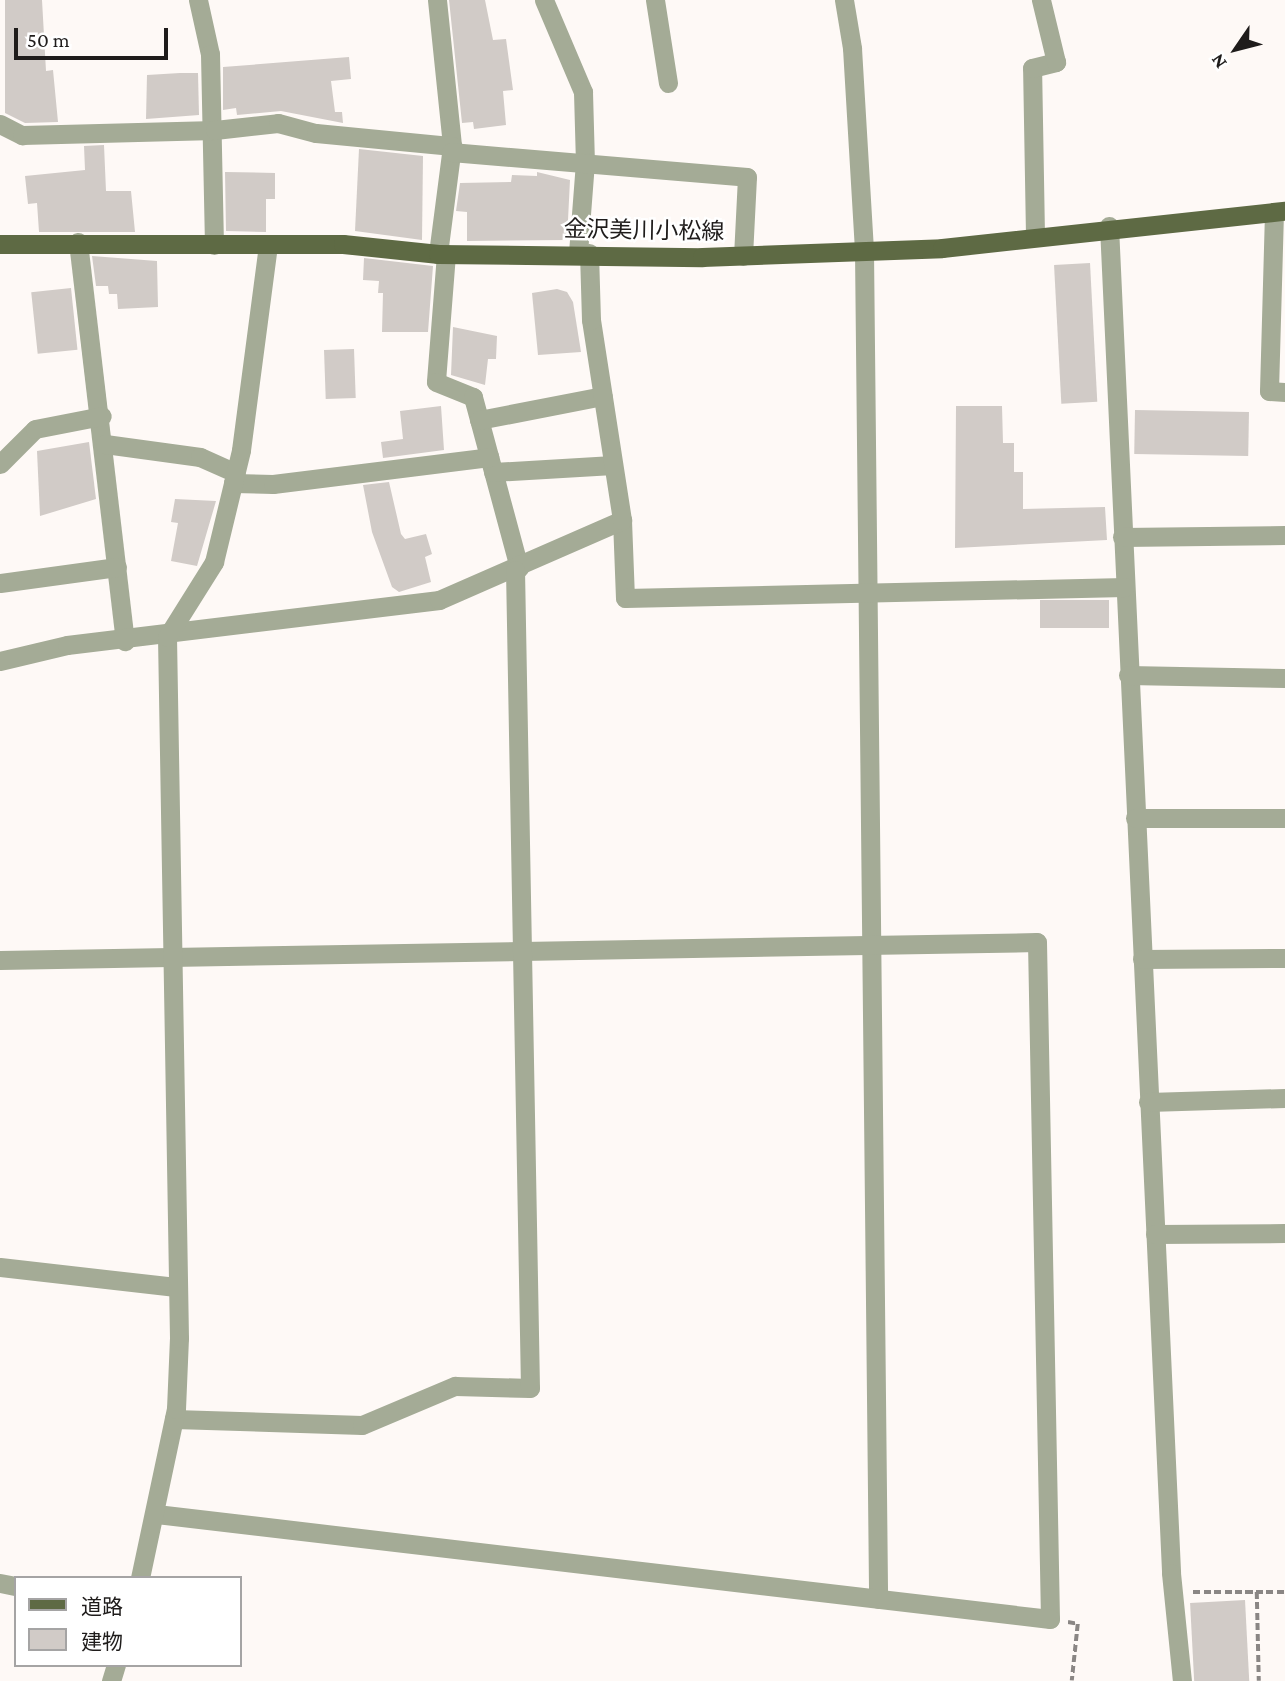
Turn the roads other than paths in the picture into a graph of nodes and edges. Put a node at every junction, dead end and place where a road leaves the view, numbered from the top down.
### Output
1 (198, 0) edge
2 (437, 0) edge
3 (544, 0) edge
4 (655, 0) edge
5 (844, 0) edge
6 (1041, 0) edge
7 (668, 83) dead end
8 (0, 124) edge
9 (215, 130) junction
10 (451, 149) junction
11 (585, 162) junction
12 (1279, 212) edge
13 (1109, 226) junction
14 (1035, 235) junction
15 (78, 242) junction
16 (0, 244) edge
17 (214, 245) junction
18 (268, 245) junction
19 (863, 251) junction
20 (584, 253) junction
21 (442, 254) junction
22 (743, 256) junction
23 (1285, 391) edge
24 (603, 396) junction
25 (102, 416) junction
26 (479, 419) junction
27 (105, 444) junction
28 (0, 464) edge
29 (491, 464) junction
30 (613, 465) junction
31 (234, 478) junction
32 (622, 520) junction
33 (1285, 535) edge
34 (1122, 537) junction
35 (117, 567) junction
36 (517, 569) junction
37 (0, 583) edge
38 (1125, 587) junction
39 (867, 595) junction
40 (167, 637) junction
41 (125, 641) junction
42 (0, 661) edge
43 (1128, 675) junction
44 (1285, 678) edge
45 (1135, 818) junction
46 (1285, 818) edge
47 (870, 948) junction
48 (523, 953) junction
49 (175, 957) junction
50 (1285, 958) edge
51 (1142, 959) junction
52 (0, 960) edge
53 (1285, 1098) edge
54 (1149, 1102) junction
55 (1285, 1233) edge
56 (1155, 1234) junction
57 (0, 1267) edge
58 (176, 1287) junction
59 (174, 1419) junction
60 (156, 1514) junction
61 (140, 1576) edge
62 (878, 1599) junction
63 (1182, 1681) edge

1 - 9 street
2 - 10 street
3 - 11 street
4 - 7 street
5 - 19 street
6 - 14 street
8 - 9 street
9 - 10 street
9 - 17 street
10 - 11 street
10 - 21 street
11 - 20 street
11 - 22 street
12 - 13 main road, 金沢美川小松線
12 - 23 street
13 - 14 main road, 金沢美川小松線
13 - 34 street
14 - 19 main road, 金沢美川小松線
15 - 16 main road, 金沢美川小松線
15 - 17 main road, 金沢美川小松線
15 - 25 street
17 - 18 main road, 金沢美川小松線
18 - 21 main road, 金沢美川小松線
18 - 31 street
19 - 22 main road, 金沢美川小松線
19 - 39 street
20 - 21 main road, 金沢美川小松線
20 - 22 main road, 金沢美川小松線
20 - 24 street
21 - 26 street
24 - 26 street
24 - 30 street
25 - 27 street
25 - 28 street
26 - 29 street
27 - 31 street
27 - 35 street
29 - 30 street
29 - 31 street
29 - 36 street
30 - 32 street
31 - 40 street
32 - 36 street
32 - 39 street
33 - 34 street
34 - 38 street
35 - 37 street
35 - 41 street
36 - 40 street
36 - 48 street
38 - 39 street
38 - 43 street
39 - 47 street
40 - 41 street
40 - 49 street
41 - 42 street
43 - 44 street
43 - 45 street
45 - 46 street
45 - 51 street
47 - 48 street
47 - 62 street
47 - 62 street
48 - 49 street
48 - 59 street
49 - 52 street
49 - 58 street
50 - 51 street
51 - 54 street
53 - 54 street
54 - 56 street
55 - 56 street
56 - 63 street
57 - 58 street
58 - 59 street
59 - 60 street
60 - 61 street
60 - 62 street

